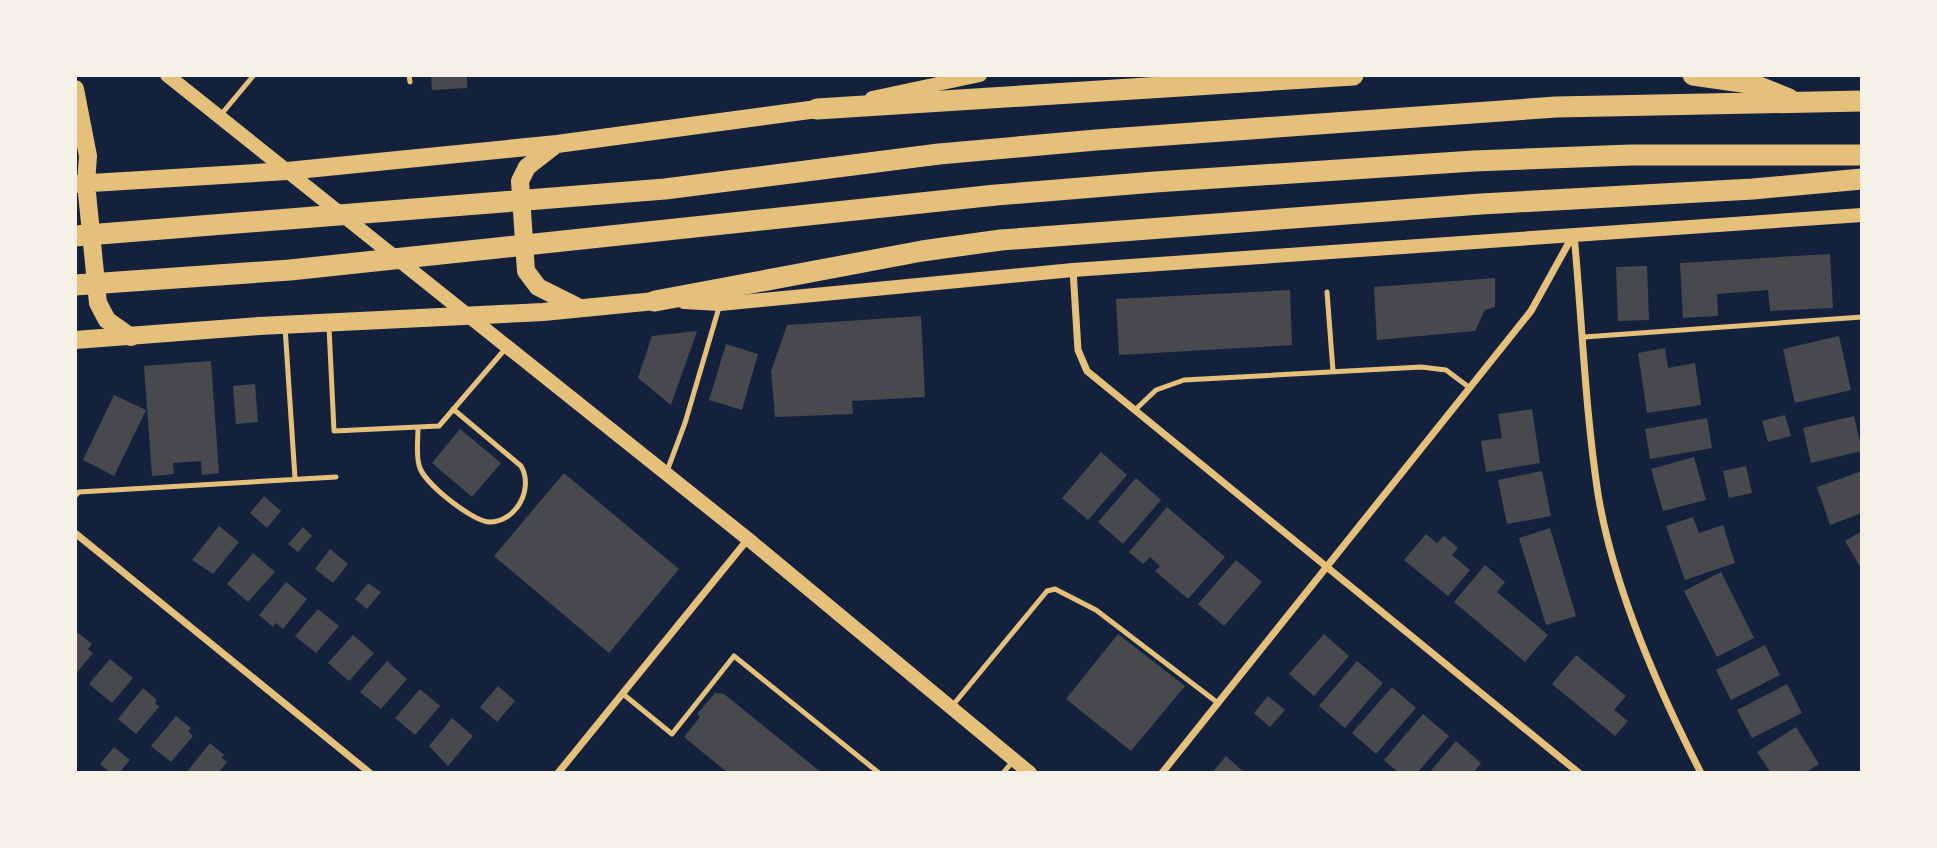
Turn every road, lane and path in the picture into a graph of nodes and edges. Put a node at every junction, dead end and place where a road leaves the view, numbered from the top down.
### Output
1 (167, 75) edge
2 (254, 75) edge
3 (980, 75) edge
4 (1353, 75) edge
5 (1693, 75) edge
6 (75, 89) edge
7 (1862, 101) edge
8 (1797, 102) junction
9 (817, 109) junction
10 (219, 117) junction
11 (557, 144) junction
12 (1862, 155) edge
13 (287, 171) junction
14 (1862, 179) edge
15 (81, 183) edge
16 (1862, 215) edge
17 (1574, 233) junction
18 (75, 236) edge
19 (1073, 270) junction
20 (75, 285) edge
21 (1327, 292) dead end
22 (654, 301) junction
23 (720, 304) junction
24 (579, 307) junction
25 (466, 317) junction
26 (1862, 317) edge
27 (329, 323) junction
28 (285, 325) junction
29 (131, 337) junction
30 (1584, 337) junction
31 (75, 340) edge
32 (506, 348) junction
33 (1333, 371) junction
34 (1470, 388) junction
35 (453, 409) junction
36 (1135, 410) junction
37 (418, 427) junction
38 (666, 474) junction
39 (336, 477) dead end
40 (295, 478) junction
41 (75, 496) edge
42 (75, 533) edge
43 (748, 539) junction
44 (1326, 568) junction
45 (623, 694) junction
46 (1218, 703) junction
47 (951, 708) junction
48 (1014, 760) junction
49 (370, 773) edge
50 (558, 773) edge
51 (879, 773) edge
52 (1003, 773) edge
53 (1030, 773) edge
54 (1162, 773) edge
55 (1579, 773) edge
56 (1701, 773) edge

1 - 10 main road
2 - 10 lane
3 - 9 main road
4 - 9 highway
5 - 8 highway
6 - 15 main road
7 - 8 highway
8 - 18 highway
9 - 11 main road
10 - 13 main road
11 - 13 main road
11 - 24 main road
12 - 20 highway
13 - 15 main road
13 - 25 main road
14 - 22 highway
15 - 29 main road
16 - 17 main road
17 - 19 main road
17 - 30 street
17 - 34 street
19 - 23 main road
19 - 36 street
21 - 33 lane
22 - 23 main road
22 - 24 main road
23 - 38 lane
24 - 25 main road
25 - 27 main road
25 - 32 main road
26 - 30 lane
27 - 28 main road
27 - 37 lane
28 - 29 main road
28 - 40 lane
29 - 31 main road
30 - 56 street
32 - 35 lane
32 - 38 main road
33 - 34 lane
33 - 36 lane
34 - 44 street
35 - 37 lane
35 - 37 lane
36 - 44 street
38 - 43 main road
39 - 40 lane
40 - 41 lane
42 - 49 street
43 - 45 street
43 - 47 main road
44 - 46 street
44 - 55 street
45 - 50 street
45 - 51 lane
46 - 47 lane
46 - 54 street
47 - 48 main road
48 - 52 lane
48 - 53 main road

